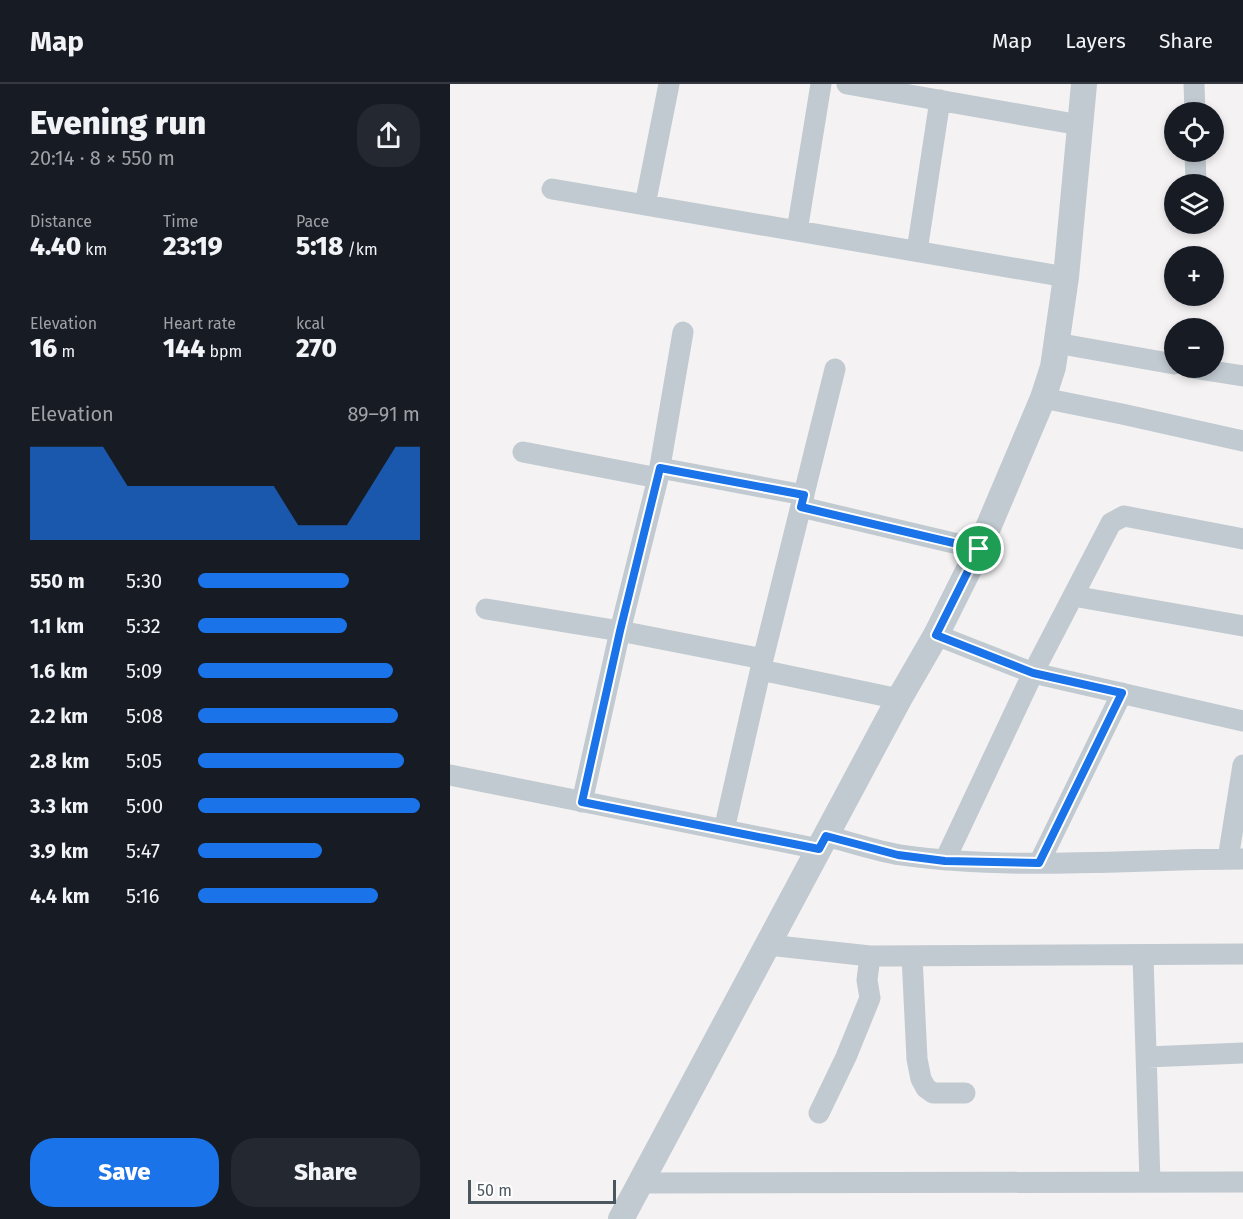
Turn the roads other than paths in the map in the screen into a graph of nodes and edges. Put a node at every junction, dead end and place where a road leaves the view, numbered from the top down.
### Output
1 (669, 84) edge
2 (821, 84) edge
3 (847, 84) edge
4 (1084, 84) edge
5 (1194, 84) edge
6 (940, 100) junction
7 (1195, 102) edge
8 (1080, 125) junction
9 (552, 189) dead end
10 (645, 205) junction
11 (797, 231) junction
12 (917, 251) junction
13 (1066, 277) junction
14 (683, 332) dead end
15 (1056, 343) junction
16 (1164, 362) edge
17 (835, 369) dead end
18 (1224, 373) edge
19 (1243, 376) edge
20 (1043, 398) junction
21 (1243, 441) edge
22 (523, 452) dead end
23 (658, 473) junction
24 (802, 501) junction
25 (1243, 538) edge
26 (979, 549) junction
27 (1073, 596) junction
28 (486, 609) dead end
29 (1243, 626) edge
30 (620, 631) junction
31 (936, 635) junction
32 (762, 665) junction
33 (1033, 673) junction
34 (1122, 693) junction
35 (899, 699) junction
36 (1243, 721) edge
37 (1243, 765) edge
38 (450, 776) edge
39 (582, 802) junction
40 (724, 830) junction
41 (822, 843) junction
42 (1236, 859) edge
43 (945, 861) junction
44 (1039, 863) junction
45 (768, 945) junction
46 (1243, 954) edge
47 (870, 956) junction
48 (912, 956) junction
49 (1143, 956) junction
50 (1243, 1053) edge
51 (1147, 1057) junction
52 (964, 1093) dead end
53 (819, 1113) dead end
54 (1150, 1182) junction
55 (1243, 1182) edge
56 (640, 1183) junction
57 (621, 1219) edge

1 - 10 street
2 - 11 street
3 - 6 street
4 - 8 street
5 - 7 street
6 - 8 street
6 - 12 street
8 - 13 street
9 - 10 street
10 - 11 street
11 - 12 street
12 - 13 street
13 - 15 street
14 - 23 street
15 - 16 street
15 - 20 street
17 - 24 street
18 - 19 street
20 - 21 street
20 - 26 street
22 - 23 street
23 - 24 street
23 - 30 street
24 - 26 street
24 - 32 street
25 - 27 street
26 - 31 street
27 - 29 street
27 - 33 street
28 - 30 street
30 - 32 street
30 - 39 street
31 - 33 street
31 - 35 street
32 - 35 street
32 - 40 street
33 - 34 street
33 - 43 street
34 - 36 street
34 - 44 street
35 - 41 street
37 - 42 street
38 - 39 street
39 - 40 street
40 - 41 street
41 - 43 street
41 - 45 street
42 - 44 street
43 - 44 street
45 - 47 street
45 - 56 street
46 - 49 street
47 - 48 street
47 - 53 street
48 - 49 street
48 - 52 street
49 - 51 street
50 - 51 street
51 - 54 street
54 - 55 street
54 - 56 street
56 - 57 street

